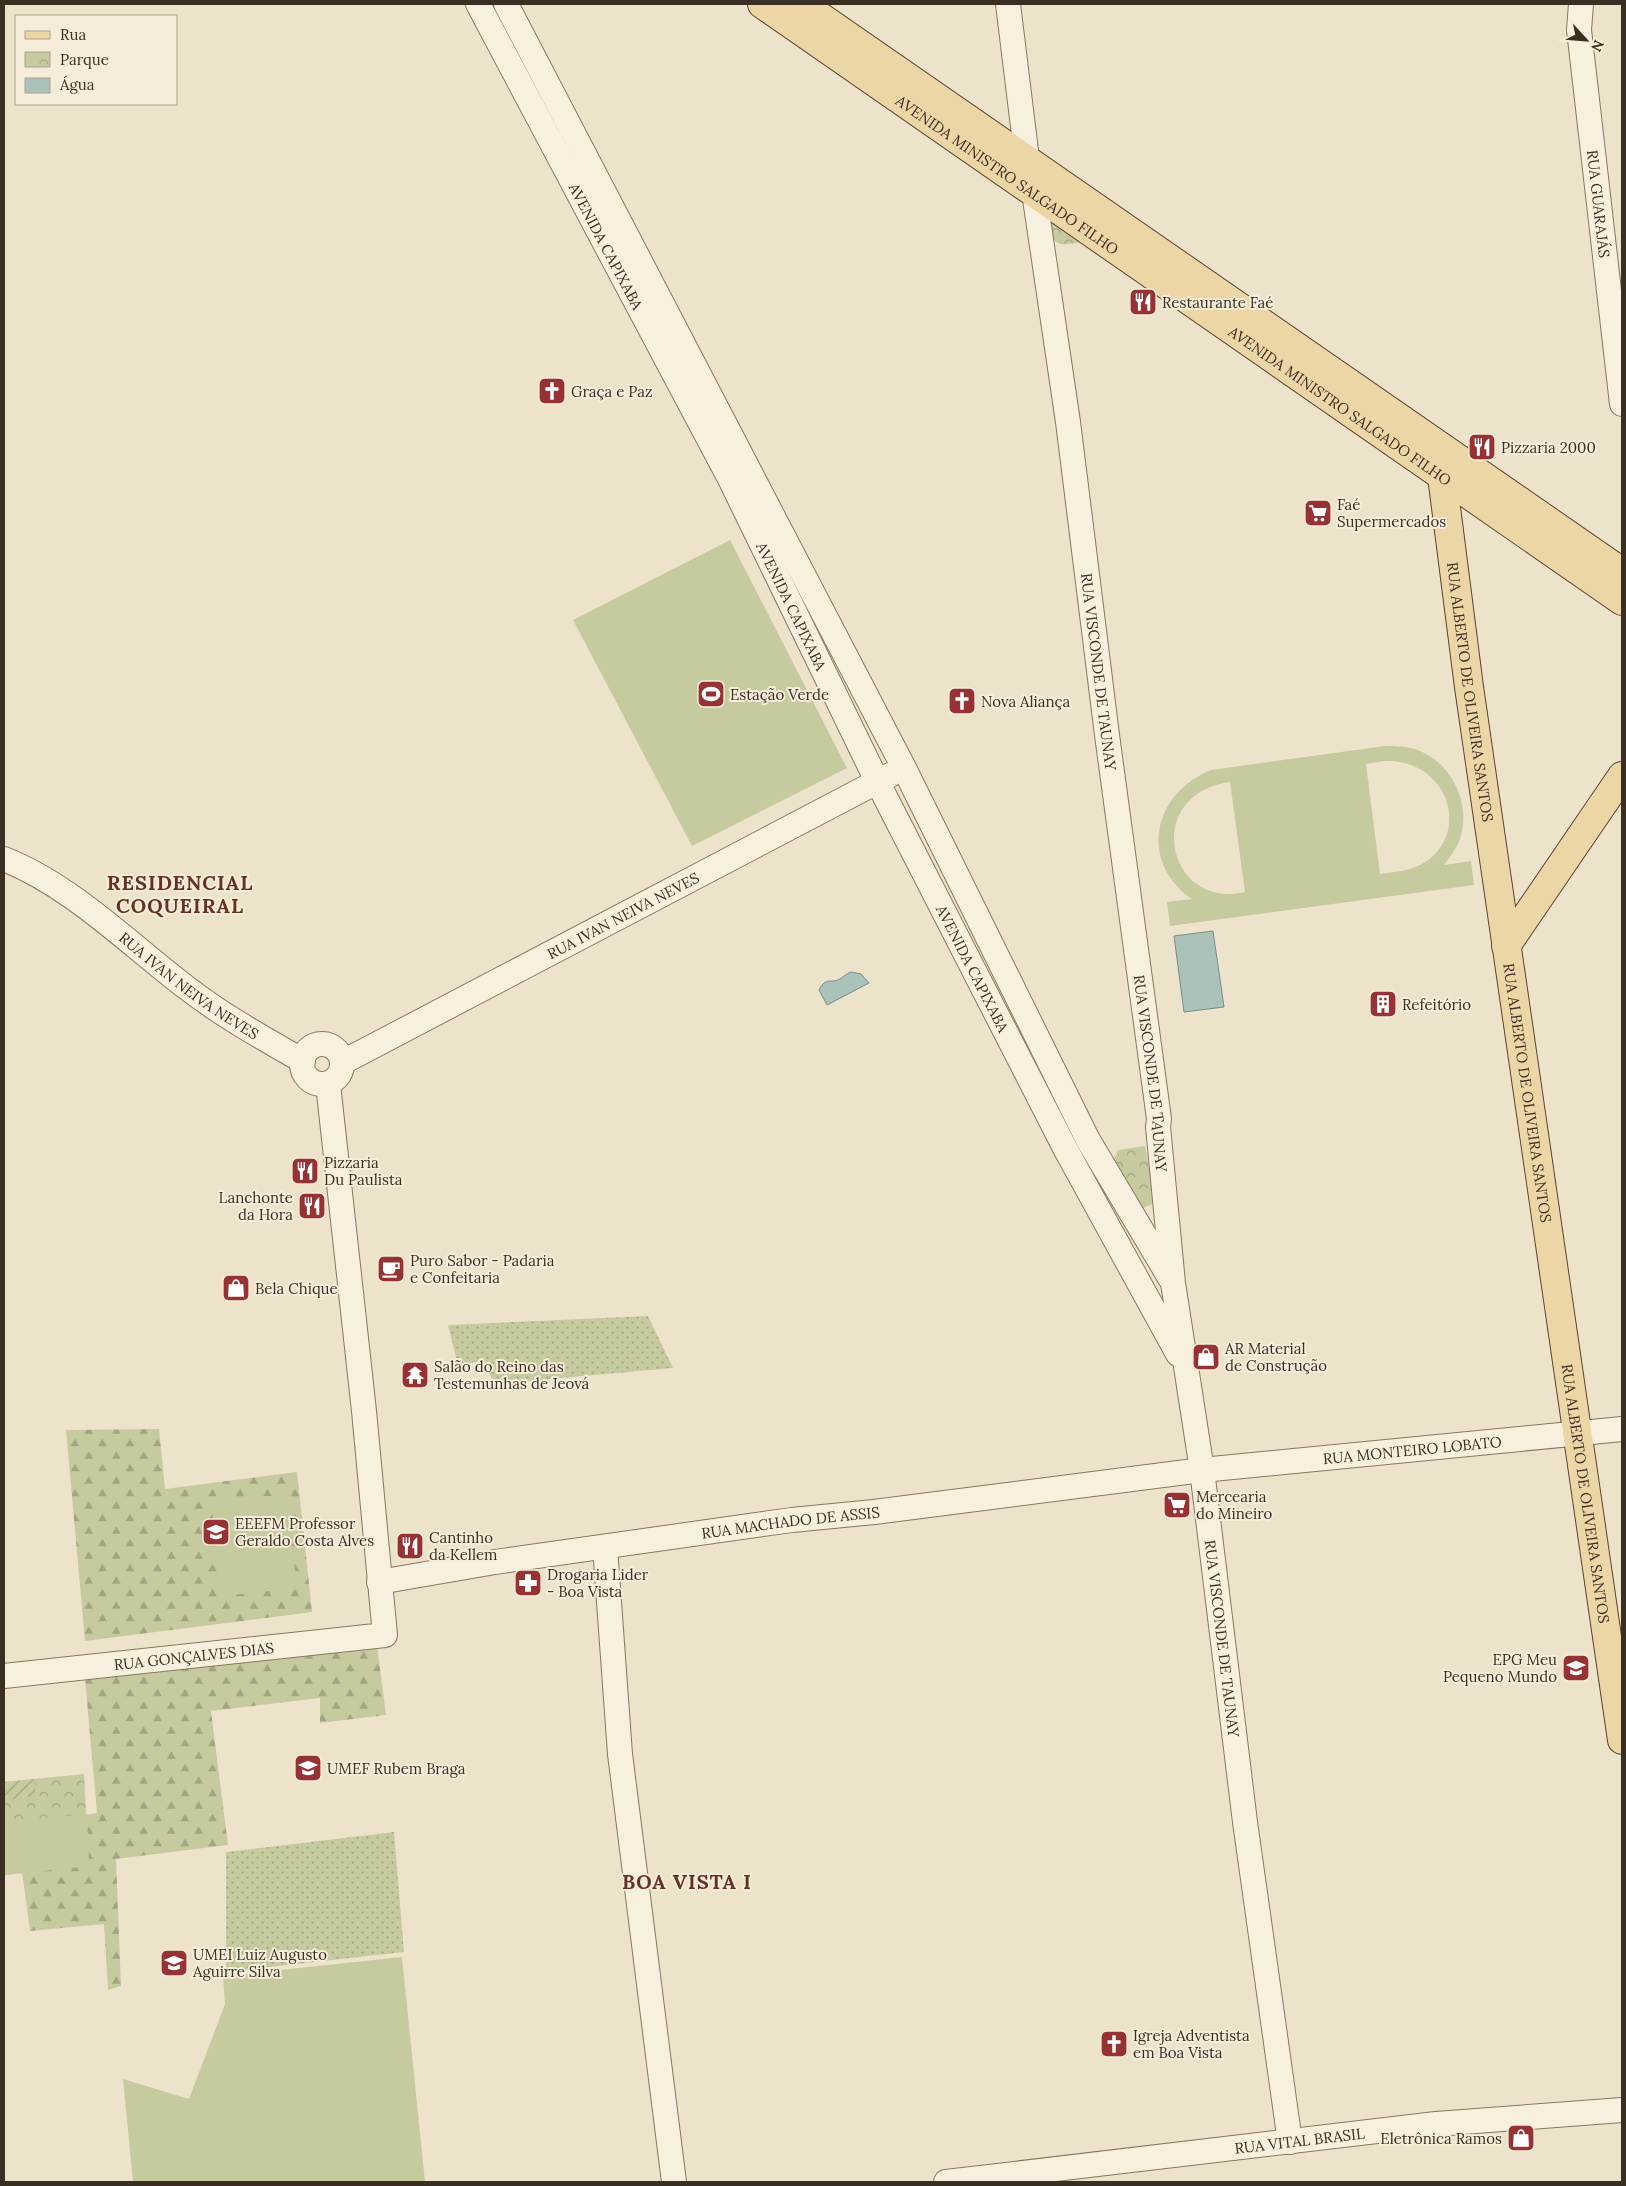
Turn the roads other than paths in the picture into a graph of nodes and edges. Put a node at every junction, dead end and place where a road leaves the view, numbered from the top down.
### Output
1 (478, 4) edge
2 (506, 4) edge
3 (762, 4) edge
4 (802, 4) edge
5 (1008, 4) edge
6 (1581, 4) edge
7 (1027, 159) junction
8 (1034, 192) junction
9 (1622, 404) edge
10 (1438, 444) junction
11 (1442, 476) junction
12 (1622, 572) edge
13 (1622, 601) edge
14 (904, 768) junction
15 (1622, 776) edge
16 (877, 781) junction
17 (4, 859) edge
18 (1506, 946) junction
19 (303, 1061) junction
20 (343, 1062) junction
21 (328, 1084) junction
22 (1088, 1140) junction
23 (1066, 1150) junction
24 (1166, 1199) junction
25 (1130, 1209) junction
26 (1173, 1283) junction
27 (1186, 1369) junction
28 (1622, 1430) edge
29 (1577, 1434) junction
30 (1202, 1470) junction
31 (605, 1548) junction
32 (380, 1582) junction
33 (4, 1676) edge
34 (1622, 1740) edge
35 (1622, 2110) edge
36 (1290, 2142) junction
37 (674, 2182) edge
38 (946, 2182) edge

1 - 16 street, AVENIDA CAPIXABA
2 - 14 street, AVENIDA CAPIXABA
3 - 8 main road, AVENIDA MINISTRO SALGADO FILHO
4 - 7 main road, AVENIDA MINISTRO SALGADO FILHO
5 - 7 street, RUA VISCONDE DE TAUNAY
6 - 9 street, RUA GUARAJÁS
7 - 8 street, RUA VISCONDE DE TAUNAY
7 - 10 main road, AVENIDA MINISTRO SALGADO FILHO
8 - 11 main road, AVENIDA MINISTRO SALGADO FILHO
8 - 24 street, RUA VISCONDE DE TAUNAY
10 - 11 main road, RUA ALBERTO DE OLIVEIRA SANTOS
10 - 12 main road, AVENIDA MINISTRO SALGADO FILHO
11 - 13 main road, AVENIDA MINISTRO SALGADO FILHO
11 - 18 main road, RUA ALBERTO DE OLIVEIRA SANTOS
14 - 16 street, RUA IVAN NEIVA NEVES
14 - 22 street, AVENIDA CAPIXABA
15 - 18 main road
16 - 20 street, RUA IVAN NEIVA NEVES
16 - 23 street, AVENIDA CAPIXABA
17 - 19 street, RUA IVAN NEIVA NEVES
18 - 29 main road, RUA ALBERTO DE OLIVEIRA SANTOS
19 - 20 street
19 - 21 street
20 - 21 street
21 - 32 street
22 - 23 street
22 - 25 street, AVENIDA CAPIXABA
23 - 27 street, AVENIDA CAPIXABA
24 - 25 street
24 - 26 street, RUA VISCONDE DE TAUNAY
25 - 26 street, AVENIDA CAPIXABA
26 - 27 street, RUA VISCONDE DE TAUNAY
27 - 30 street, RUA VISCONDE DE TAUNAY
28 - 29 street, RUA MONTEIRO LOBATO
29 - 30 street, RUA MONTEIRO LOBATO
29 - 34 main road, RUA ALBERTO DE OLIVEIRA SANTOS
30 - 31 street, RUA MACHADO DE ASSIS
30 - 36 street, RUA VISCONDE DE TAUNAY
31 - 32 street, RUA MACHADO DE ASSIS
31 - 37 street
32 - 33 street, RUA GONÇALVES DIAS
35 - 36 street, RUA VITAL BRASIL
36 - 38 street, RUA VITAL BRASIL

